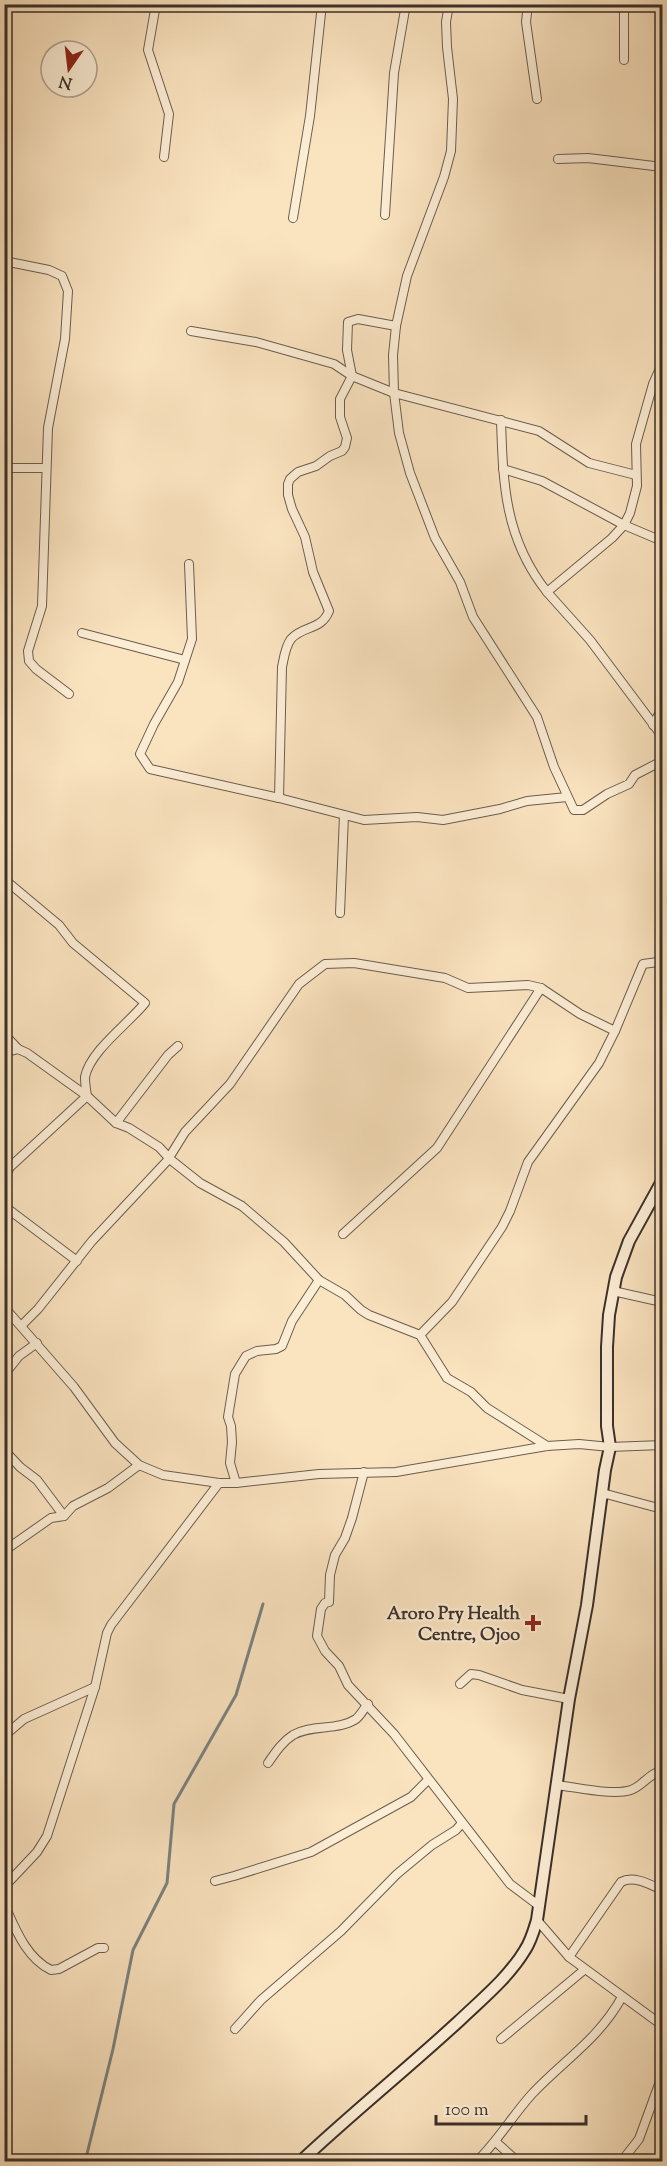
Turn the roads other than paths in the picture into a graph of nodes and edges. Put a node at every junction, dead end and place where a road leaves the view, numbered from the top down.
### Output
1 (156, 4) edge
2 (322, 4) edge
3 (406, 4) edge
4 (449, 4) edge
5 (528, 4) edge
6 (624, 4) edge
7 (624, 60) dead end
8 (537, 99) dead end
9 (164, 158) dead end
10 (558, 159) dead end
11 (663, 166) edge
12 (385, 215) dead end
13 (293, 218) dead end
14 (4, 261) edge
15 (396, 326) junction
16 (190, 331) dead end
17 (663, 364) edge
18 (352, 376) junction
19 (394, 393) junction
20 (501, 420) junction
21 (4, 468) edge
22 (46, 468) junction
23 (503, 469) junction
24 (636, 475) junction
25 (624, 525) junction
26 (663, 541) edge
27 (189, 564) dead end
28 (548, 592) junction
29 (82, 633) dead end
30 (185, 660) junction
31 (69, 694) dead end
32 (663, 708) edge
33 (653, 725) junction
34 (663, 736) edge
35 (663, 761) edge
36 (567, 797) junction
37 (279, 798) junction
38 (344, 815) junction
39 (4, 879) edge
40 (340, 913) dead end
41 (663, 963) edge
42 (541, 988) junction
43 (615, 1031) junction
44 (4, 1034) edge
45 (178, 1046) dead end
46 (18, 1049) junction
47 (4, 1053) edge
48 (87, 1096) junction
49 (116, 1123) junction
50 (169, 1157) junction
51 (4, 1179) edge
52 (663, 1180) edge
53 (4, 1206) edge
54 (343, 1234) dead end
55 (77, 1261) junction
56 (319, 1280) junction
57 (613, 1291) junction
58 (663, 1302) edge
59 (4, 1307) edge
60 (22, 1325) junction
61 (420, 1335) junction
62 (37, 1343) junction
63 (4, 1375) edge
64 (663, 1445) edge
65 (547, 1446) junction
66 (610, 1447) junction
67 (4, 1450) edge
68 (139, 1465) junction
69 (364, 1472) junction
70 (237, 1483) junction
71 (219, 1484) junction
72 (601, 1498) junction
73 (663, 1509) edge
74 (64, 1516) junction
75 (4, 1551) edge
76 (460, 1684) dead end
77 (95, 1687) junction
78 (569, 1699) junction
79 (368, 1704) junction
80 (4, 1736) edge
81 (268, 1763) dead end
82 (663, 1771) edge
83 (428, 1780) junction
84 (556, 1785) junction
85 (462, 1823) junction
86 (215, 1881) dead end
87 (4, 1887) edge
88 (663, 1890) edge
89 (4, 1904) edge
90 (538, 1905) junction
91 (537, 1920) junction
92 (104, 1948) dead end
93 (569, 1957) junction
94 (584, 1970) junction
95 (622, 1997) junction
96 (661, 2026) edge
97 (235, 2029) dead end
98 (501, 2039) dead end
99 (663, 2076) edge
100 (496, 2142) junction
101 (300, 2162) edge
102 (476, 2162) edge
103 (518, 2162) edge
104 (621, 2162) edge

1 - 9 street
2 - 13 street
3 - 12 street
4 - 15 street
5 - 8 street
6 - 7 street
10 - 11 street
14 - 22 street
15 - 18 street
15 - 19 street
16 - 18 street
17 - 24 street
18 - 19 street
18 - 37 street
19 - 20 street
19 - 36 street
20 - 23 street
20 - 24 street
21 - 22 street
22 - 31 street
23 - 25 street
23 - 28 street
24 - 25 street
25 - 26 street
25 - 28 street
27 - 30 street
28 - 33 street
29 - 30 street
30 - 37 street
32 - 33 street
33 - 34 street
35 - 36 street
36 - 38 street
37 - 38 street
38 - 40 street
39 - 48 street
41 - 43 street
42 - 43 street
42 - 50 street
42 - 54 street
43 - 61 street
44 - 46 street
45 - 49 street
46 - 47 street
46 - 48 street
48 - 49 street
48 - 51 street
49 - 50 street
50 - 55 street
50 - 56 street
52 - 57 main road
53 - 55 street
55 - 60 street
56 - 61 street
56 - 70 street
57 - 58 street
57 - 66 main road
59 - 60 street
60 - 62 street
61 - 65 street
62 - 63 street
62 - 68 street
64 - 66 street
65 - 66 street
65 - 69 street
66 - 72 main road
67 - 74 street
68 - 71 street
68 - 74 street
69 - 70 street
69 - 79 street
70 - 71 street
71 - 77 street
72 - 73 street
72 - 78 main road
74 - 75 street
76 - 78 street
77 - 80 street
77 - 87 street
78 - 84 main road
79 - 81 street
79 - 83 street
82 - 84 street
83 - 85 street
83 - 86 street
84 - 90 main road
85 - 90 street
85 - 97 street
88 - 93 street
89 - 92 street
90 - 91 main road
91 - 93 street
91 - 101 main road
93 - 94 street
94 - 95 street
94 - 98 street
95 - 96 street
95 - 100 street
99 - 104 street
100 - 102 street
100 - 103 street

